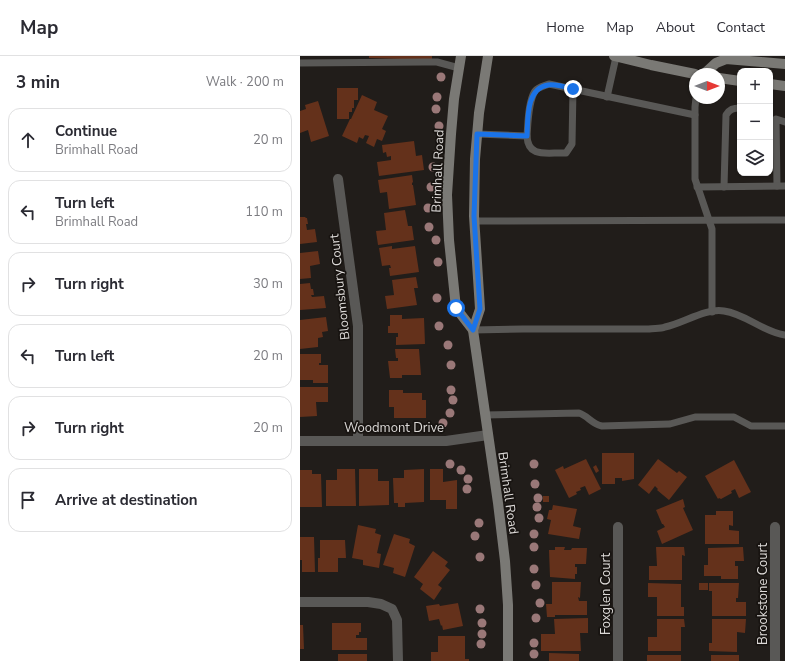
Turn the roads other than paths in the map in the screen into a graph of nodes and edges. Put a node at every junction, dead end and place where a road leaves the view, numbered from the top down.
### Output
1 (461, 56) edge
2 (488, 56) edge
3 (615, 56) edge
4 (300, 63) edge
5 (785, 64) edge
6 (459, 68) junction
7 (711, 68) edge
8 (689, 73) edge
9 (725, 79) edge
10 (737, 81) edge
11 (773, 84) edge
12 (785, 86) edge
13 (573, 89) junction
14 (607, 97) junction
15 (696, 104) edge
16 (737, 108) edge
17 (695, 115) junction
18 (773, 118) edge
19 (785, 122) edge
20 (477, 134) junction
21 (527, 136) junction
22 (338, 179) dead end
23 (776, 186) junction
24 (785, 186) edge
25 (697, 187) junction
26 (724, 187) junction
27 (709, 219) junction
28 (785, 220) edge
29 (474, 221) junction
30 (712, 312) junction
31 (473, 330) junction
32 (785, 335) edge
33 (485, 415) junction
34 (785, 426) edge
35 (488, 435) junction
36 (300, 441) edge
37 (358, 441) junction
38 (618, 527) dead end
39 (775, 527) dead end
40 (300, 602) edge
41 (398, 661) edge
42 (508, 661) edge
43 (618, 661) edge
44 (775, 661) edge

1 - 6 street, Brimhall Road
2 - 20 street, Brimhall Road
3 - 8 street
3 - 14 lane
4 - 6 lane
5 - 7 street
6 - 31 street, Brimhall Road
9 - 10 street
11 - 12 street
13 - 14 lane
13 - 21 lane
13 - 21 lane
14 - 17 lane
15 - 17 lane
16 - 26 lane
17 - 25 lane
18 - 19 lane
18 - 23 lane
20 - 21 lane
20 - 29 street, Brimhall Road
22 - 37 street, Bloomsbury Court
23 - 24 lane
23 - 26 lane
25 - 26 lane
25 - 27 lane
27 - 28 lane
27 - 29 lane
27 - 30 lane
29 - 31 street, Brimhall Road
30 - 31 lane
30 - 32 lane
31 - 33 street, Brimhall Road
33 - 34 lane
33 - 35 street, Brimhall Road
35 - 37 street, Woodmont Drive
35 - 42 street, Brimhall Road
36 - 37 street, Woodmont Drive
38 - 43 street, Foxglen Court
39 - 44 street, Brookstone Court
40 - 41 street

